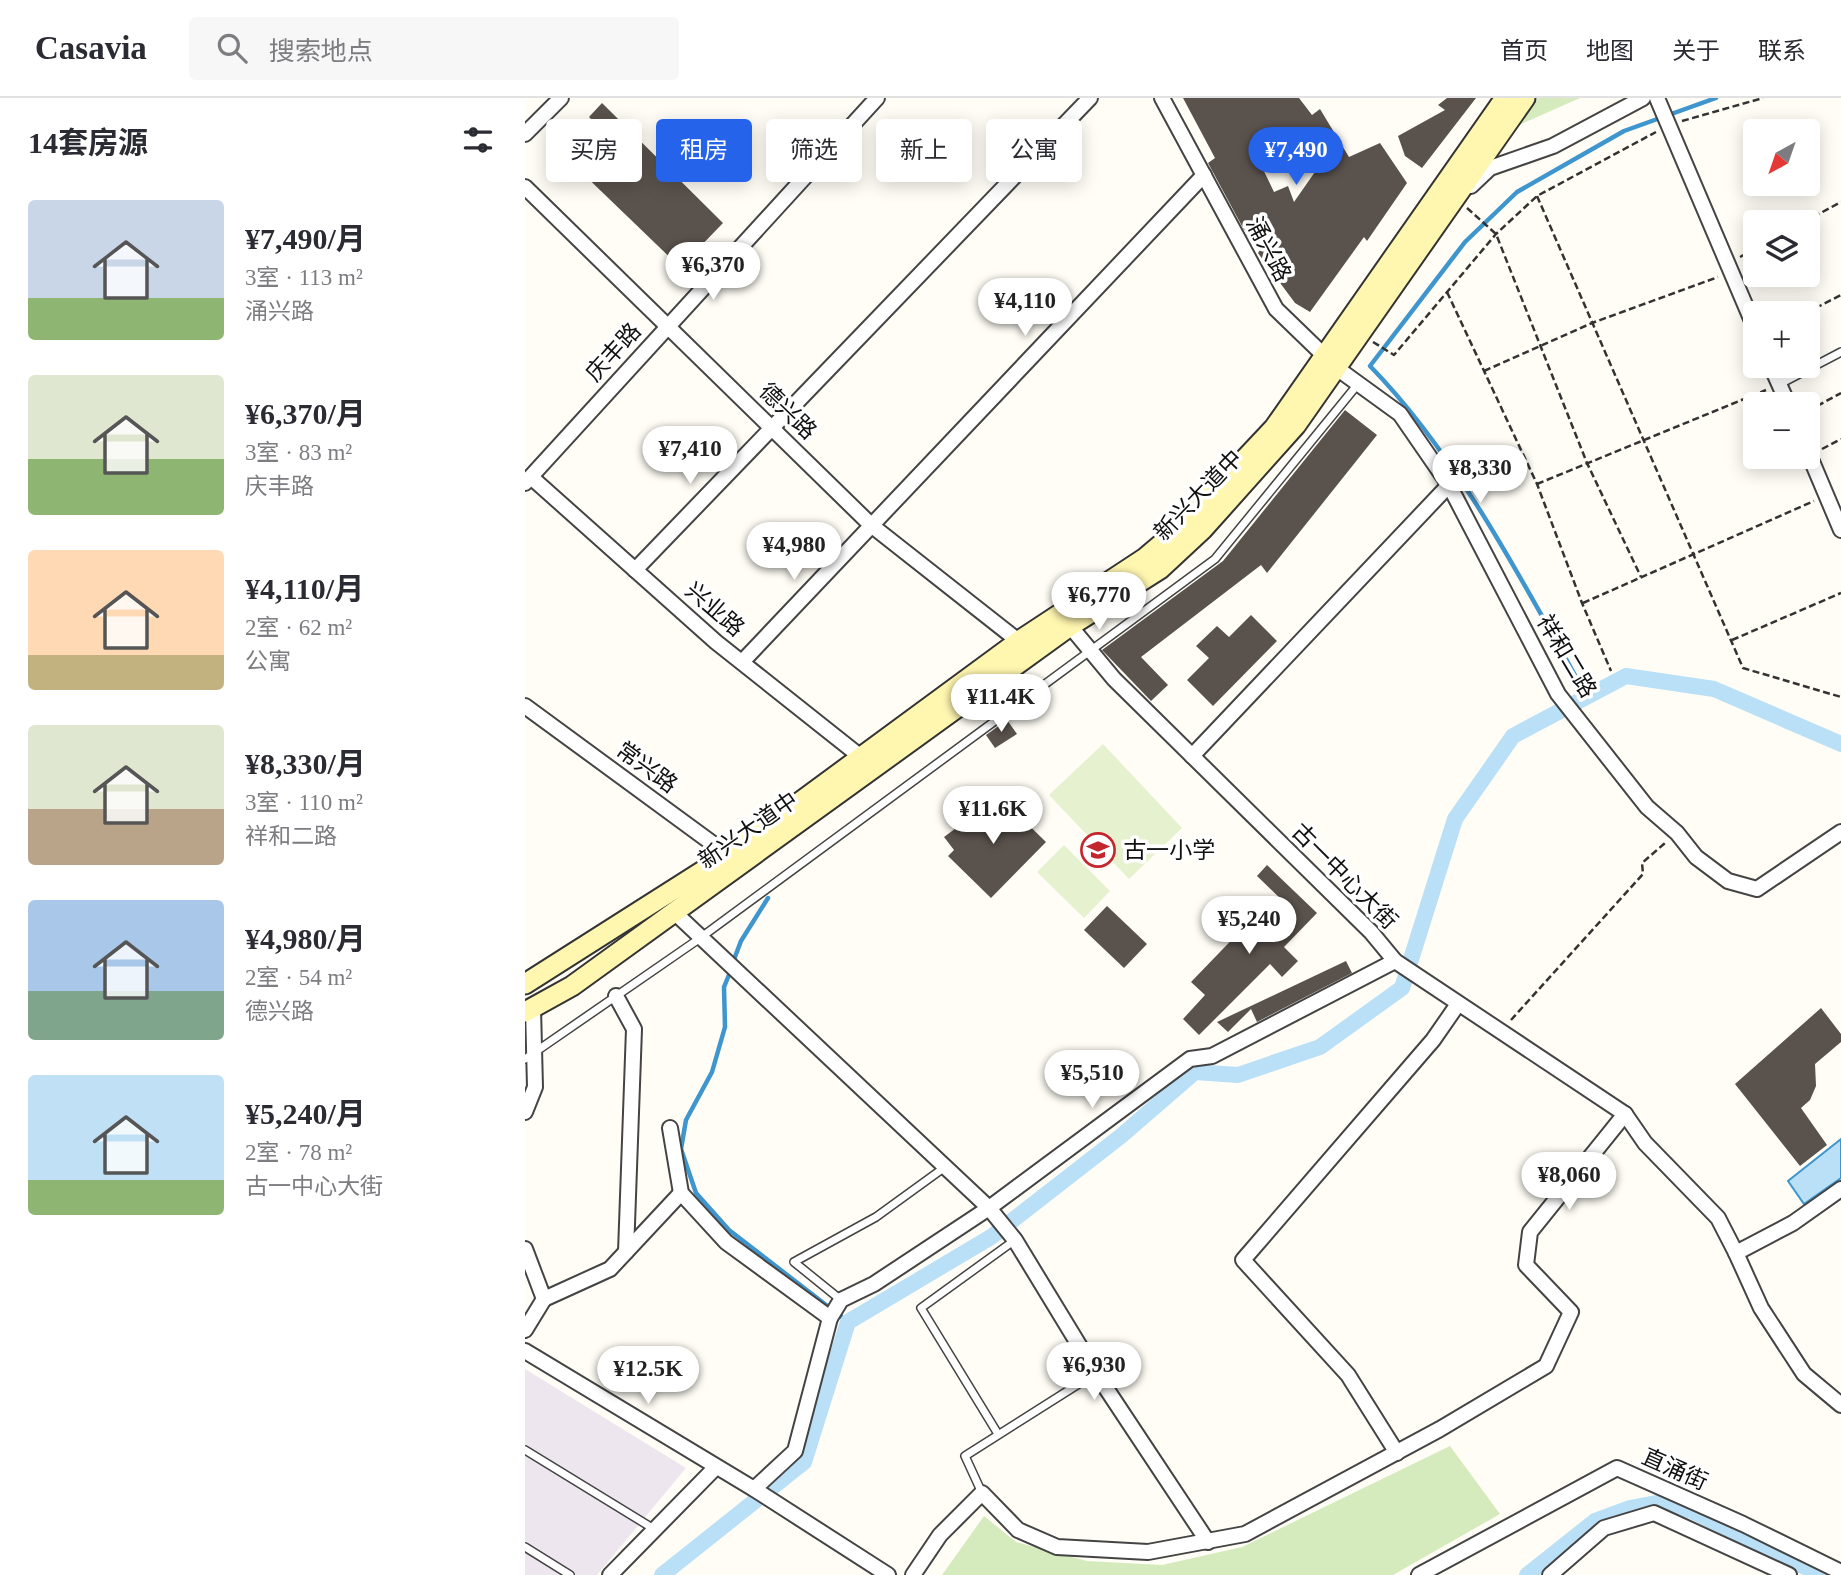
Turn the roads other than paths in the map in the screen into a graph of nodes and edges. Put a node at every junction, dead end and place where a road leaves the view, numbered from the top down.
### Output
1 (561, 98) edge
2 (877, 98) edge
3 (1090, 98) edge
4 (1162, 98) edge
5 (1505, 98) edge
6 (1525, 98) edge
7 (1643, 98) edge
8 (1657, 98) edge
9 (525, 134) edge
10 (1204, 176) junction
11 (525, 187) edge
12 (1457, 199) junction
13 (1744, 301) edge
14 (667, 325) junction
15 (1841, 352) edge
16 (1331, 362) junction
17 (1776, 378) edge
18 (1359, 384) junction
19 (1779, 384) junction
20 (1783, 392) edge
21 (771, 426) junction
22 (1815, 469) edge
23 (528, 480) edge
24 (1450, 485) junction
25 (1841, 488) edge
26 (1826, 495) junction
27 (871, 525) junction
28 (1841, 530) edge
29 (635, 570) junction
30 (1070, 626) junction
31 (1026, 647) junction
32 (1092, 652) junction
33 (742, 662) junction
34 (525, 706) edge
35 (1192, 756) junction
36 (867, 763) junction
37 (1840, 835) edge
38 (735, 860) junction
39 (673, 911) junction
40 (700, 937) junction
41 (1395, 961) junction
42 (529, 980) edge
43 (616, 996) junction
44 (1458, 1004) junction
45 (529, 1010) edge
46 (529, 1057) edge
47 (525, 1112) edge
48 (1625, 1114) junction
49 (670, 1128) dead end
50 (945, 1167) junction
51 (1841, 1189) edge
52 (681, 1193) junction
53 (989, 1208) junction
54 (1015, 1240) junction
55 (525, 1249) edge
56 (626, 1252) junction
57 (1736, 1252) junction
58 (544, 1299) junction
59 (841, 1300) junction
60 (830, 1318) junction
61 (525, 1330) edge
62 (525, 1351) edge
63 (1096, 1373) junction
64 (1841, 1405) edge
65 (998, 1434) junction
66 (525, 1450) edge
67 (1397, 1453) junction
68 (716, 1467) junction
69 (754, 1489) junction
70 (982, 1493) junction
71 (654, 1529) junction
72 (1208, 1542) junction
73 (525, 1547) edge
74 (1841, 1572) edge
75 (570, 1575) edge
76 (610, 1575) edge
77 (888, 1575) edge
78 (913, 1575) edge
79 (1419, 1575) edge
80 (1550, 1575) edge
81 (1789, 1575) edge

1 - 9 street
2 - 14 street, 庆丰路
3 - 21 street
4 - 10 street, 涌兴路
5 - 16 main road, 新兴大道中
6 - 12 main road, 新兴大道中
7 - 12 street
8 - 13 street
10 - 16 street, 涌兴路
10 - 27 street
11 - 14 street, 德兴路
12 - 16 main road, 新兴大道中
14 - 21 street, 德兴路
14 - 23 street, 庆丰路
15 - 19 lane
16 - 18 street, 祥和二路
16 - 30 main road, 新兴大道中
16 - 31 main road, 新兴大道中
17 - 19 street
18 - 24 street, 祥和二路
18 - 32 lane
19 - 20 street
21 - 27 street, 德兴路
21 - 29 street
22 - 26 street
23 - 29 street, 兴业路
24 - 35 street
24 - 37 street, 祥和二路
25 - 26 street
26 - 28 street
27 - 31 street, 德兴路
27 - 33 street
29 - 33 street, 兴业路
30 - 31 main road, 新兴大道中
30 - 32 street, 古一中心大街
31 - 36 main road, 新兴大道中
32 - 35 street, 古一中心大街
32 - 40 lane
33 - 36 street, 兴业路
34 - 38 street, 常兴路
35 - 41 street, 古一中心大街
36 - 38 main road, 新兴大道中
38 - 39 main road, 新兴大道中
38 - 42 main road, 新兴大道中
39 - 40 street
39 - 45 main road, 新兴大道中
40 - 43 lane
40 - 50 street
41 - 44 street, 古一中心大街
41 - 53 street
43 - 46 lane
43 - 56 street
44 - 48 street, 古一中心大街
44 - 67 street
45 - 46 street
46 - 47 street
48 - 57 street
48 - 67 street
49 - 52 street
50 - 53 street
50 - 59 lane
51 - 57 street
52 - 56 street
52 - 60 street
53 - 54 street
53 - 59 street
54 - 63 street
54 - 65 lane
55 - 58 street
56 - 58 street
57 - 64 street
58 - 61 street
59 - 60 street
60 - 69 street
62 - 68 street
63 - 65 lane
63 - 72 street
65 - 70 lane
66 - 71 lane
67 - 72 street
68 - 69 street
68 - 71 street
69 - 77 street
70 - 72 street
70 - 78 street
71 - 76 street
73 - 75 lane
74 - 79 street, 直涌街
80 - 81 street

